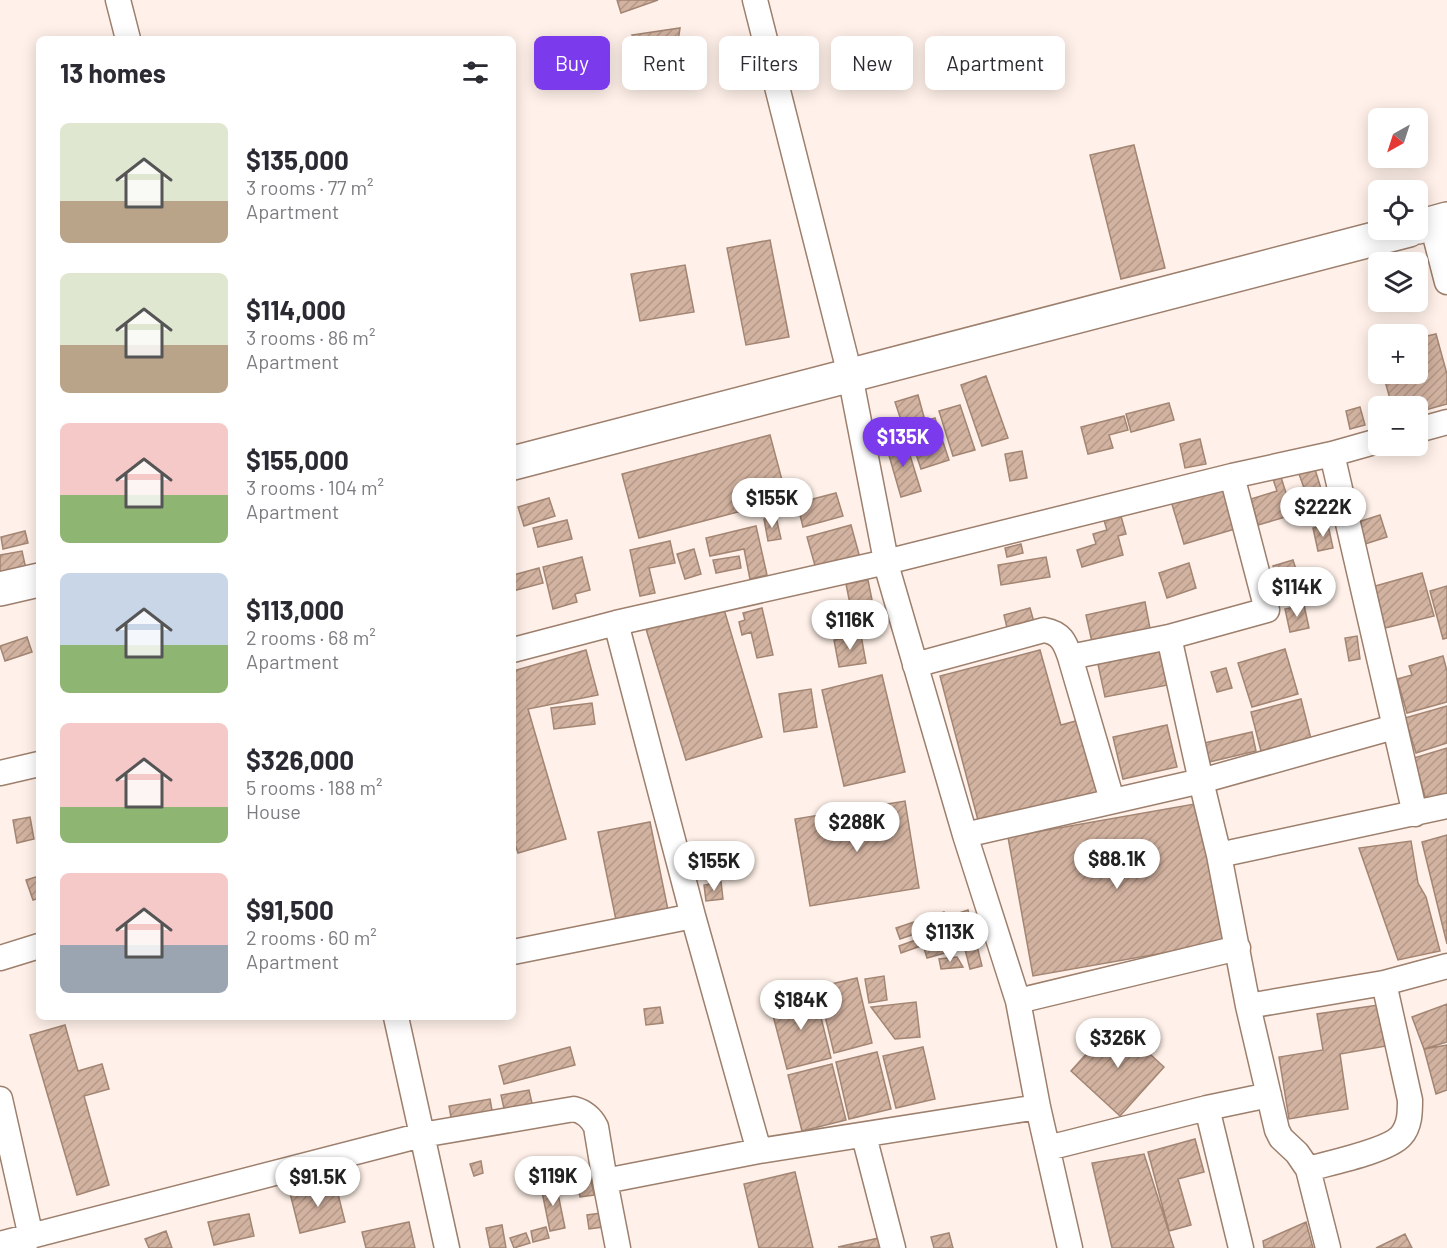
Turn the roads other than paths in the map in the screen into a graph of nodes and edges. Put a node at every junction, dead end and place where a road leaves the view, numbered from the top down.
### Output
1 (118, 0) edge
2 (755, 0) edge
3 (127, 36) edge
4 (1428, 230) edge
5 (1368, 240) edge
6 (1447, 282) edge
7 (850, 375) junction
8 (1447, 422) edge
9 (1428, 427) edge
10 (1368, 444) edge
11 (1332, 454) junction
12 (516, 462) edge
13 (1232, 476) junction
14 (886, 562) junction
15 (36, 581) edge
16 (0, 589) edge
17 (616, 623) junction
18 (1169, 637) junction
19 (516, 649) edge
20 (1070, 657) junction
21 (915, 665) junction
22 (1394, 727) junction
23 (36, 765) edge
24 (0, 773) edge
25 (1201, 781) junction
26 (1112, 800) junction
27 (1447, 806) edge
28 (1415, 814) junction
29 (965, 835) junction
30 (1220, 855) junction
31 (693, 916) junction
32 (36, 947) edge
33 (1238, 948) junction
34 (516, 951) edge
35 (0, 958) edge
36 (1447, 966) edge
37 (1384, 983) junction
38 (1018, 1001) junction
39 (1248, 1006) junction
40 (397, 1020) edge
41 (1269, 1095) junction
42 (0, 1098) edge
43 (1038, 1107) junction
44 (1207, 1108) junction
45 (422, 1136) junction
46 (864, 1136) junction
47 (1048, 1148) junction
48 (759, 1151) junction
49 (1308, 1169) junction
50 (605, 1180) junction
51 (31, 1237) junction
52 (0, 1244) edge
53 (447, 1248) edge
54 (618, 1248) edge
55 (893, 1248) edge
56 (1070, 1248) edge
57 (1241, 1248) edge
58 (1328, 1248) edge

1 - 3 street
2 - 7 street
4 - 6 street
5 - 7 street
7 - 12 street
7 - 14 street
8 - 9 street
10 - 11 street
11 - 13 street
11 - 22 street
13 - 14 street
13 - 18 street
14 - 17 street
14 - 21 street
15 - 16 street
17 - 19 street
17 - 31 street
18 - 20 street
18 - 25 street
20 - 21 street
20 - 26 street
21 - 29 street
22 - 25 street
22 - 28 street
23 - 24 street
25 - 26 street
25 - 30 street
26 - 29 street
27 - 28 street
28 - 30 street
29 - 38 street
30 - 33 street
31 - 34 street
31 - 48 street
32 - 35 street
33 - 38 street
33 - 39 street
36 - 37 street
37 - 39 street
37 - 49 street
38 - 43 street
39 - 41 street
40 - 45 street
41 - 44 street
41 - 49 street
42 - 51 street
43 - 46 street
43 - 47 street
44 - 47 street
44 - 57 street
45 - 50 street
45 - 51 street
45 - 53 street
46 - 48 street
46 - 55 street
47 - 56 street
48 - 50 street
49 - 58 street
50 - 54 street
51 - 52 street

